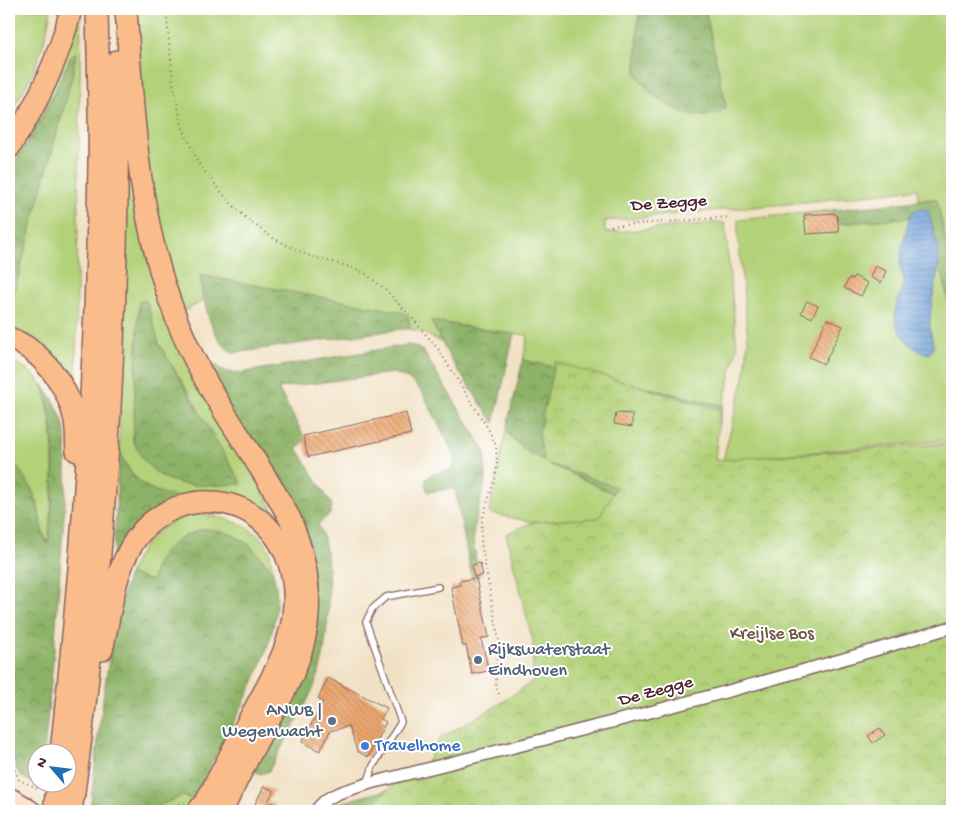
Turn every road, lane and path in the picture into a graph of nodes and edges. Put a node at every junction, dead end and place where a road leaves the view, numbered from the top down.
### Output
1 (71, 9) edge
2 (97, 9) edge
3 (116, 9) edge
4 (126, 9) edge
5 (166, 9) edge
6 (9, 148) edge
7 (729, 217) dead end
8 (611, 226) dead end
9 (9, 338) edge
10 (82, 546) junction
11 (438, 587) dead end
12 (952, 627) edge
13 (499, 694) dead end
14 (84, 718) junction
15 (62, 742) edge
16 (367, 784) junction
17 (65, 793) edge
18 (12, 800) edge
19 (207, 810) edge
20 (34, 811) edge
21 (54, 811) edge
22 (316, 811) edge

1 - 6 highway
2 - 10 highway
3 - 14 highway
4 - 19 highway
5 - 13 path
7 - 8 path, De Zegge
9 - 10 highway
10 - 15 highway
11 - 16 lane
12 - 16 street, De Zegge
14 - 17 highway
14 - 19 highway
16 - 22 street, De Zegge
17 - 21 highway, bridge
18 - 20 main road

